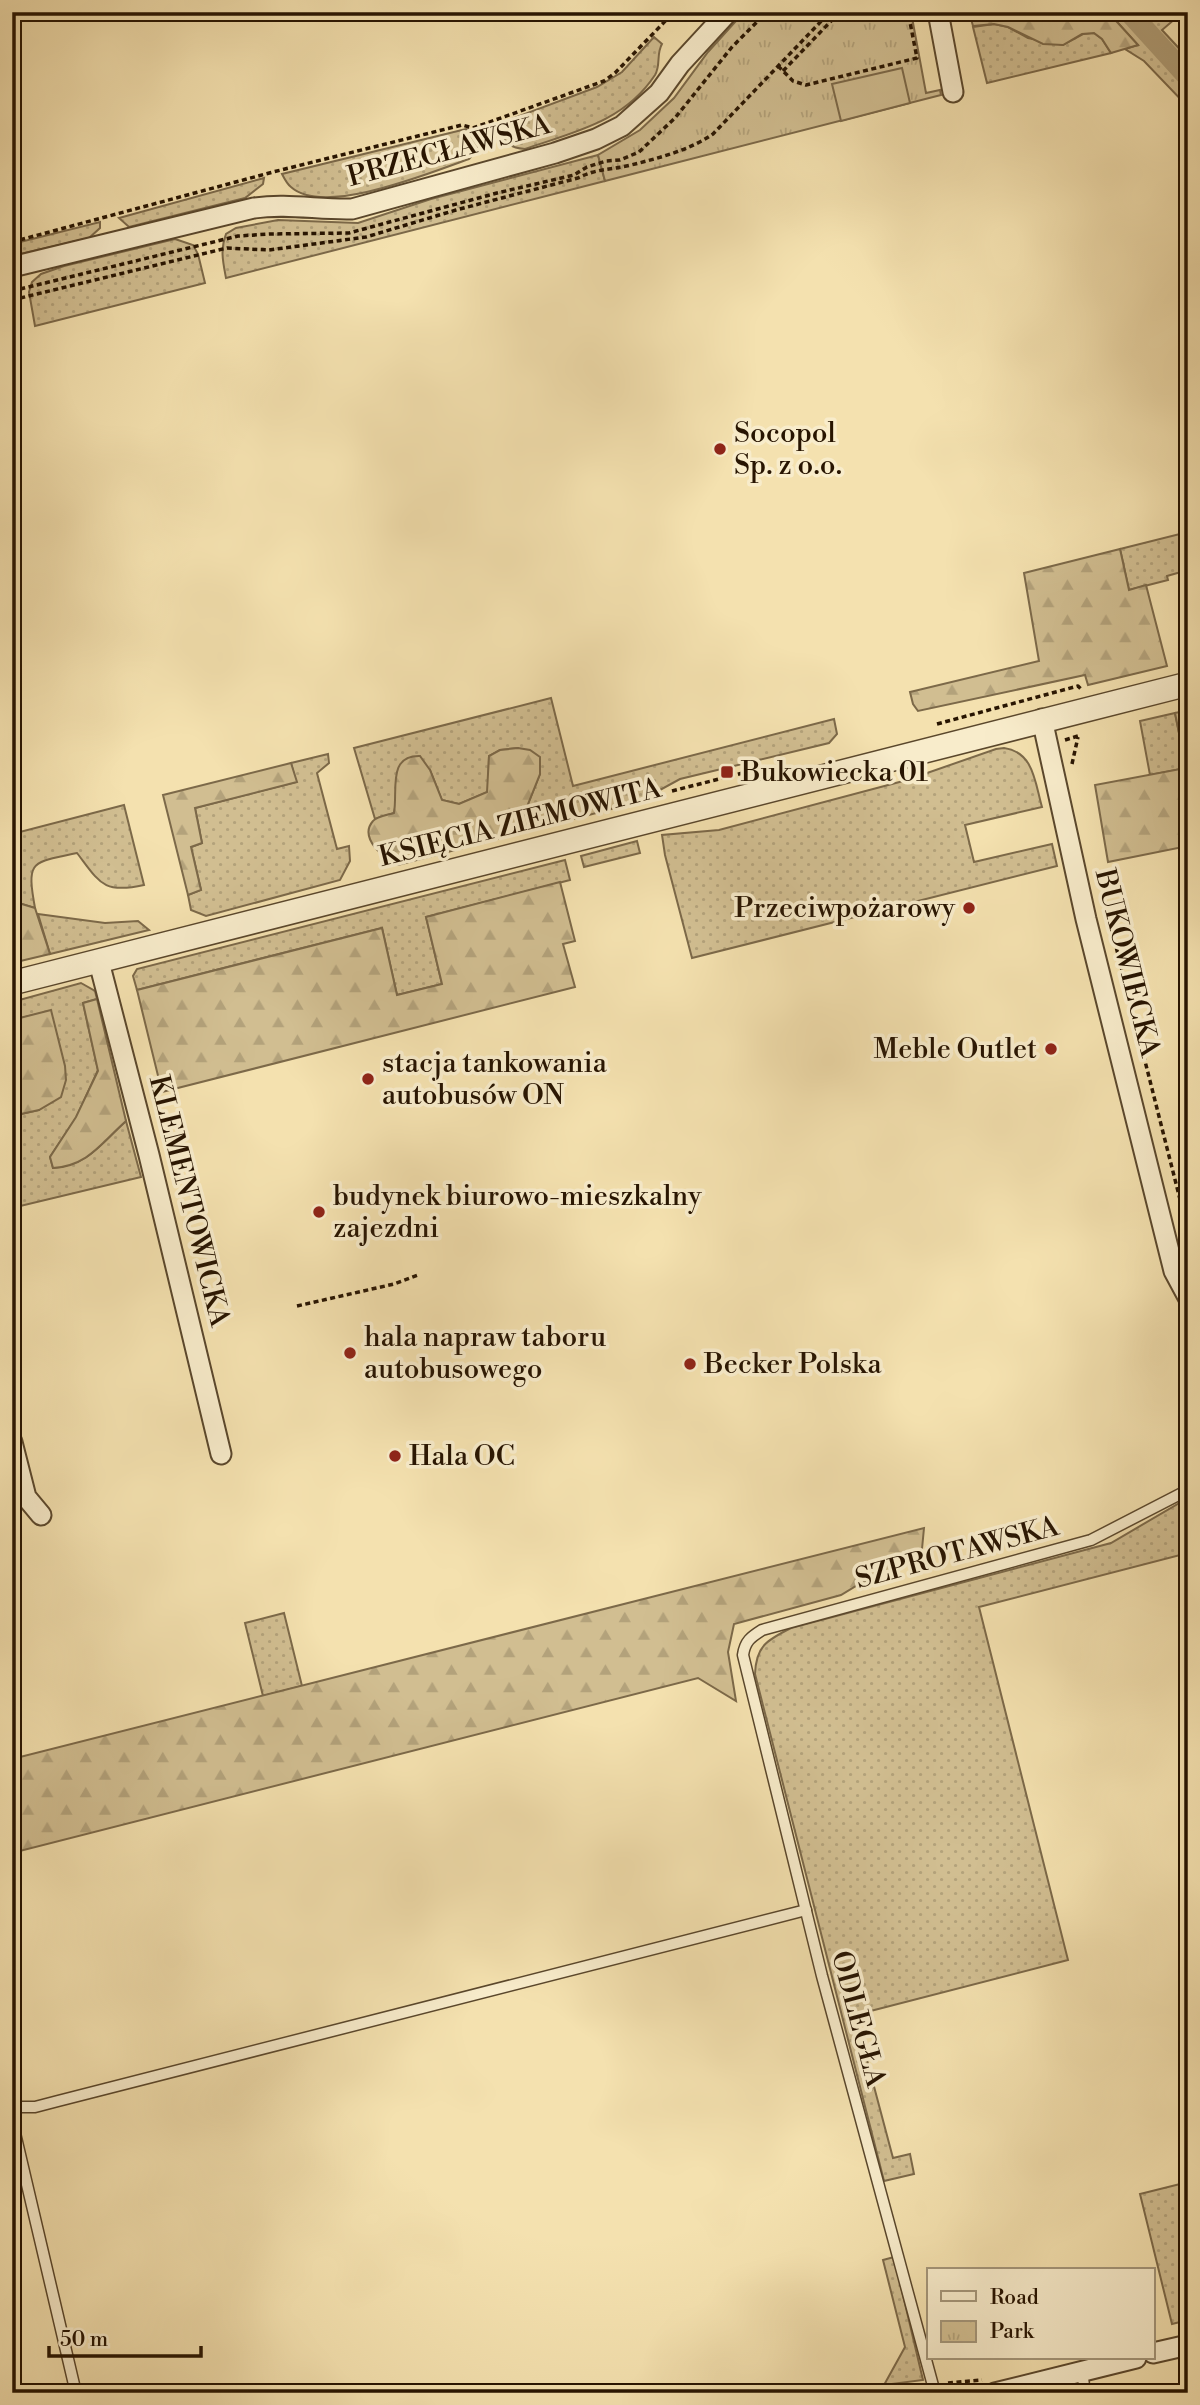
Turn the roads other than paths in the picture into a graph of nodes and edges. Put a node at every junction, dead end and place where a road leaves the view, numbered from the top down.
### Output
1 (728, 12) edge
2 (938, 12) edge
3 (953, 92) dead end
4 (12, 267) edge
5 (1188, 684) edge
6 (1042, 719) junction
7 (99, 962) junction
8 (12, 983) edge
9 (1188, 1297) edge
10 (12, 1442) edge
11 (221, 1454) dead end
12 (1188, 1490) edge
13 (40, 1516) dead end
14 (743, 1655) joint
15 (806, 1910) junction
16 (12, 2107) edge
17 (1188, 2345) edge
18 (1154, 2353) edge
19 (1128, 2360) edge
20 (1082, 2371) junction
21 (76, 2393) edge
22 (935, 2393) edge
23 (995, 2393) edge
24 (1085, 2393) edge

1 - 4 street, PRZECŁAWSKA
2 - 3 street
5 - 6 street, KSIĘCIA ZIEMOWITA
6 - 7 street, KSIĘCIA ZIEMOWITA
6 - 9 street, BUKOWIECKA
7 - 8 street, KSIĘCIA ZIEMOWITA
7 - 11 street, KLEMENTOWICKA
10 - 13 street
12 - 14 lane, SZPROTAWSKA
14 - 15 lane, ODLEGŁA
15 - 16 lane
15 - 22 lane, ODLEGŁA
16 - 21 lane
17 - 18 street
19 - 20 street
20 - 23 street
20 - 24 lane

